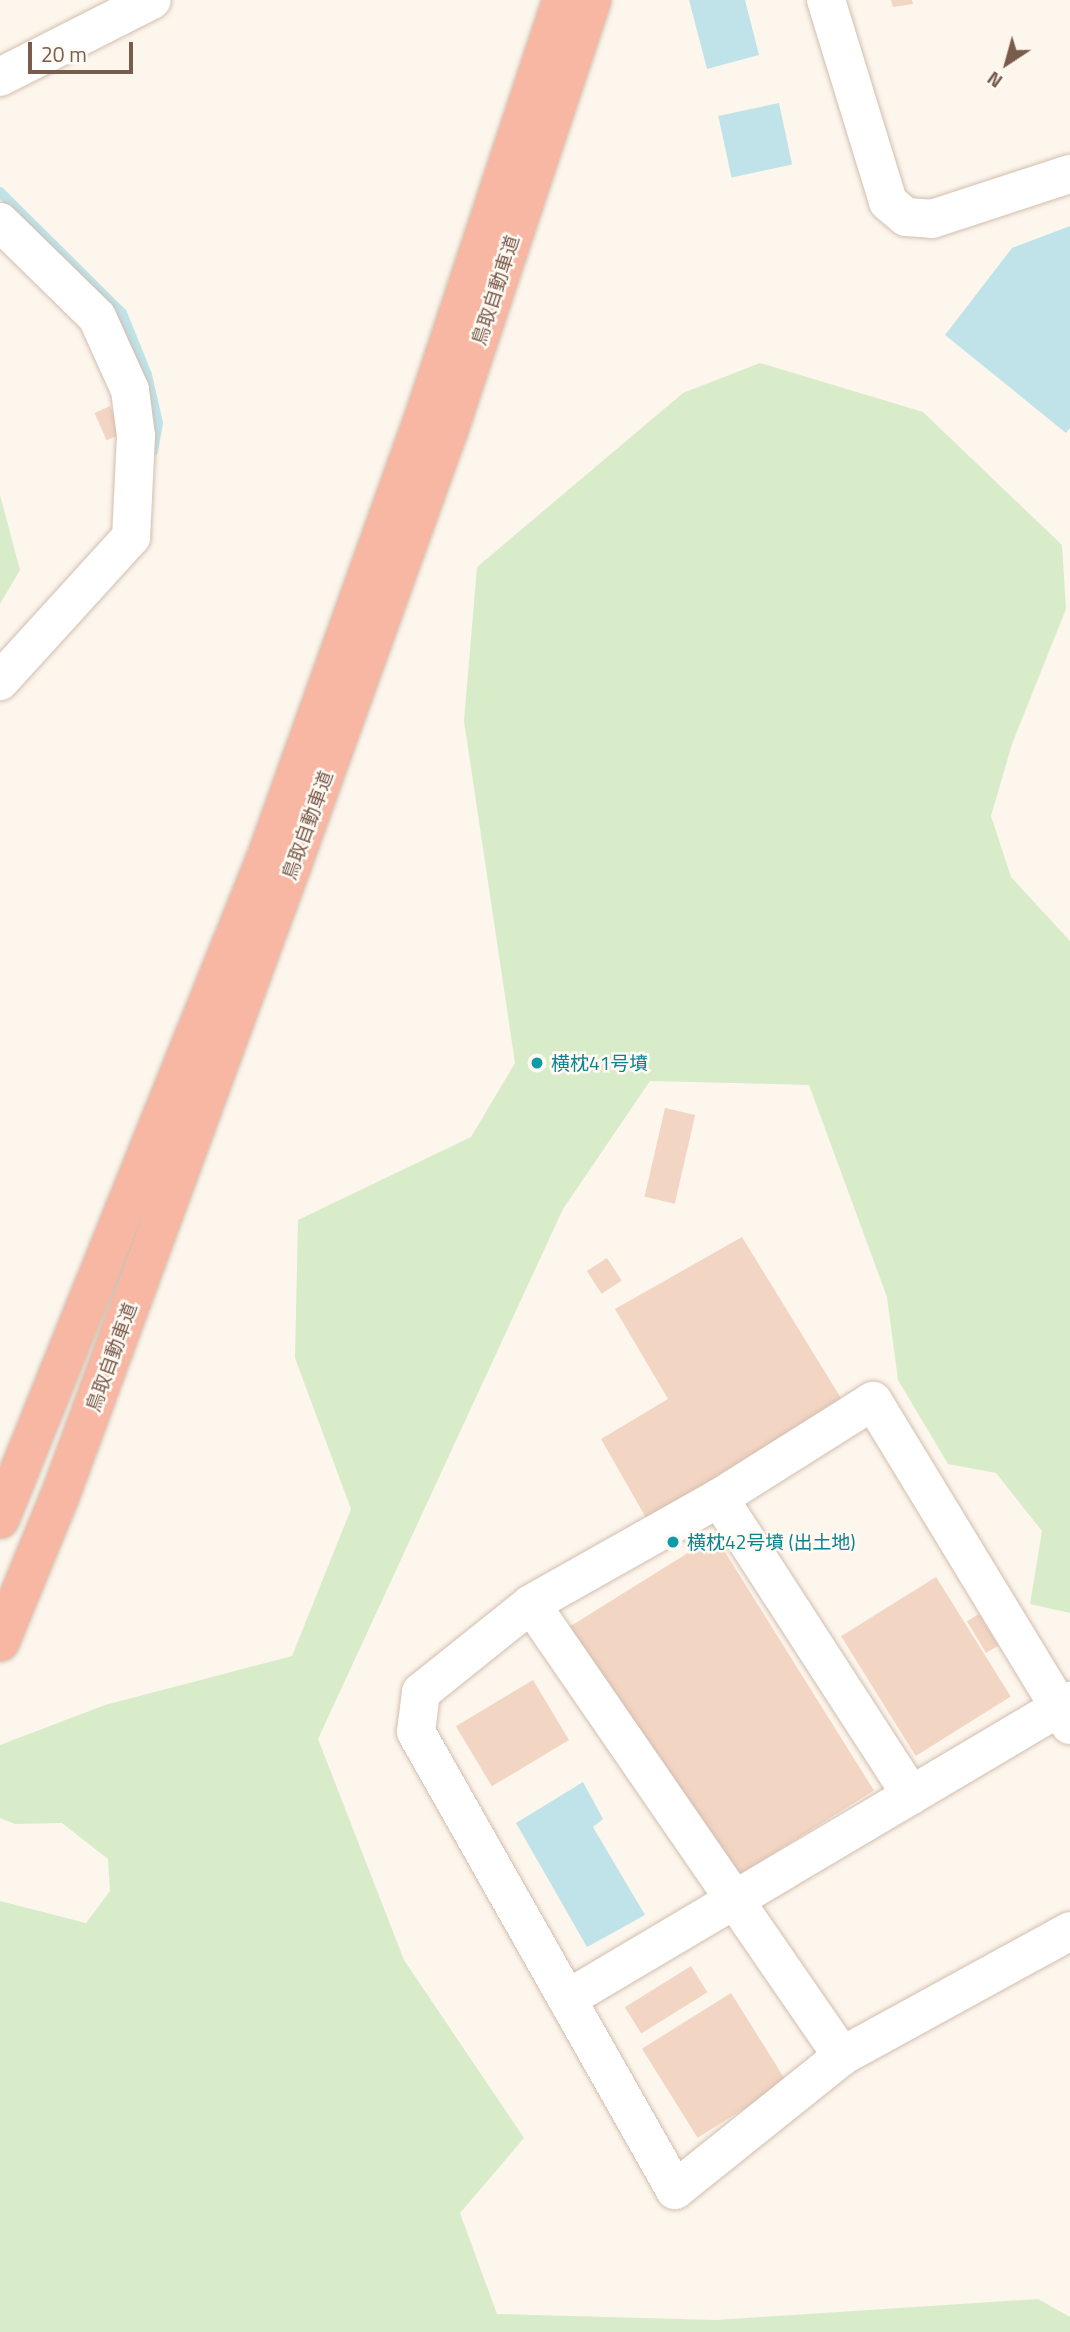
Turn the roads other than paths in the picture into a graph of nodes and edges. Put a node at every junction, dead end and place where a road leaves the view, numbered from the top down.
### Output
1 (152, 0) edge
2 (562, 0) edge
3 (592, 0) edge
4 (826, 0) edge
5 (0, 77) edge
6 (1070, 174) edge
7 (0, 222) edge
8 (435, 428) junction
9 (0, 681) edge
10 (719, 1498) junction
11 (0, 1519) edge
12 (531, 1604) junction
13 (0, 1642) edge
14 (1066, 1711) edge
15 (911, 1795) junction
16 (734, 1900) junction
17 (1070, 1931) edge
18 (567, 1999) junction
19 (842, 2056) junction

1 - 5 street
2 - 8 highway, 鳥取自動車道
3 - 8 highway, 鳥取自動車道
4 - 6 street
7 - 9 street
8 - 11 highway, 鳥取自動車道
8 - 13 highway, 鳥取自動車道
10 - 12 street
10 - 14 street
10 - 15 street
12 - 16 street
12 - 18 street
14 - 15 street
15 - 16 street
16 - 18 street
16 - 19 street
17 - 19 street
18 - 19 street

